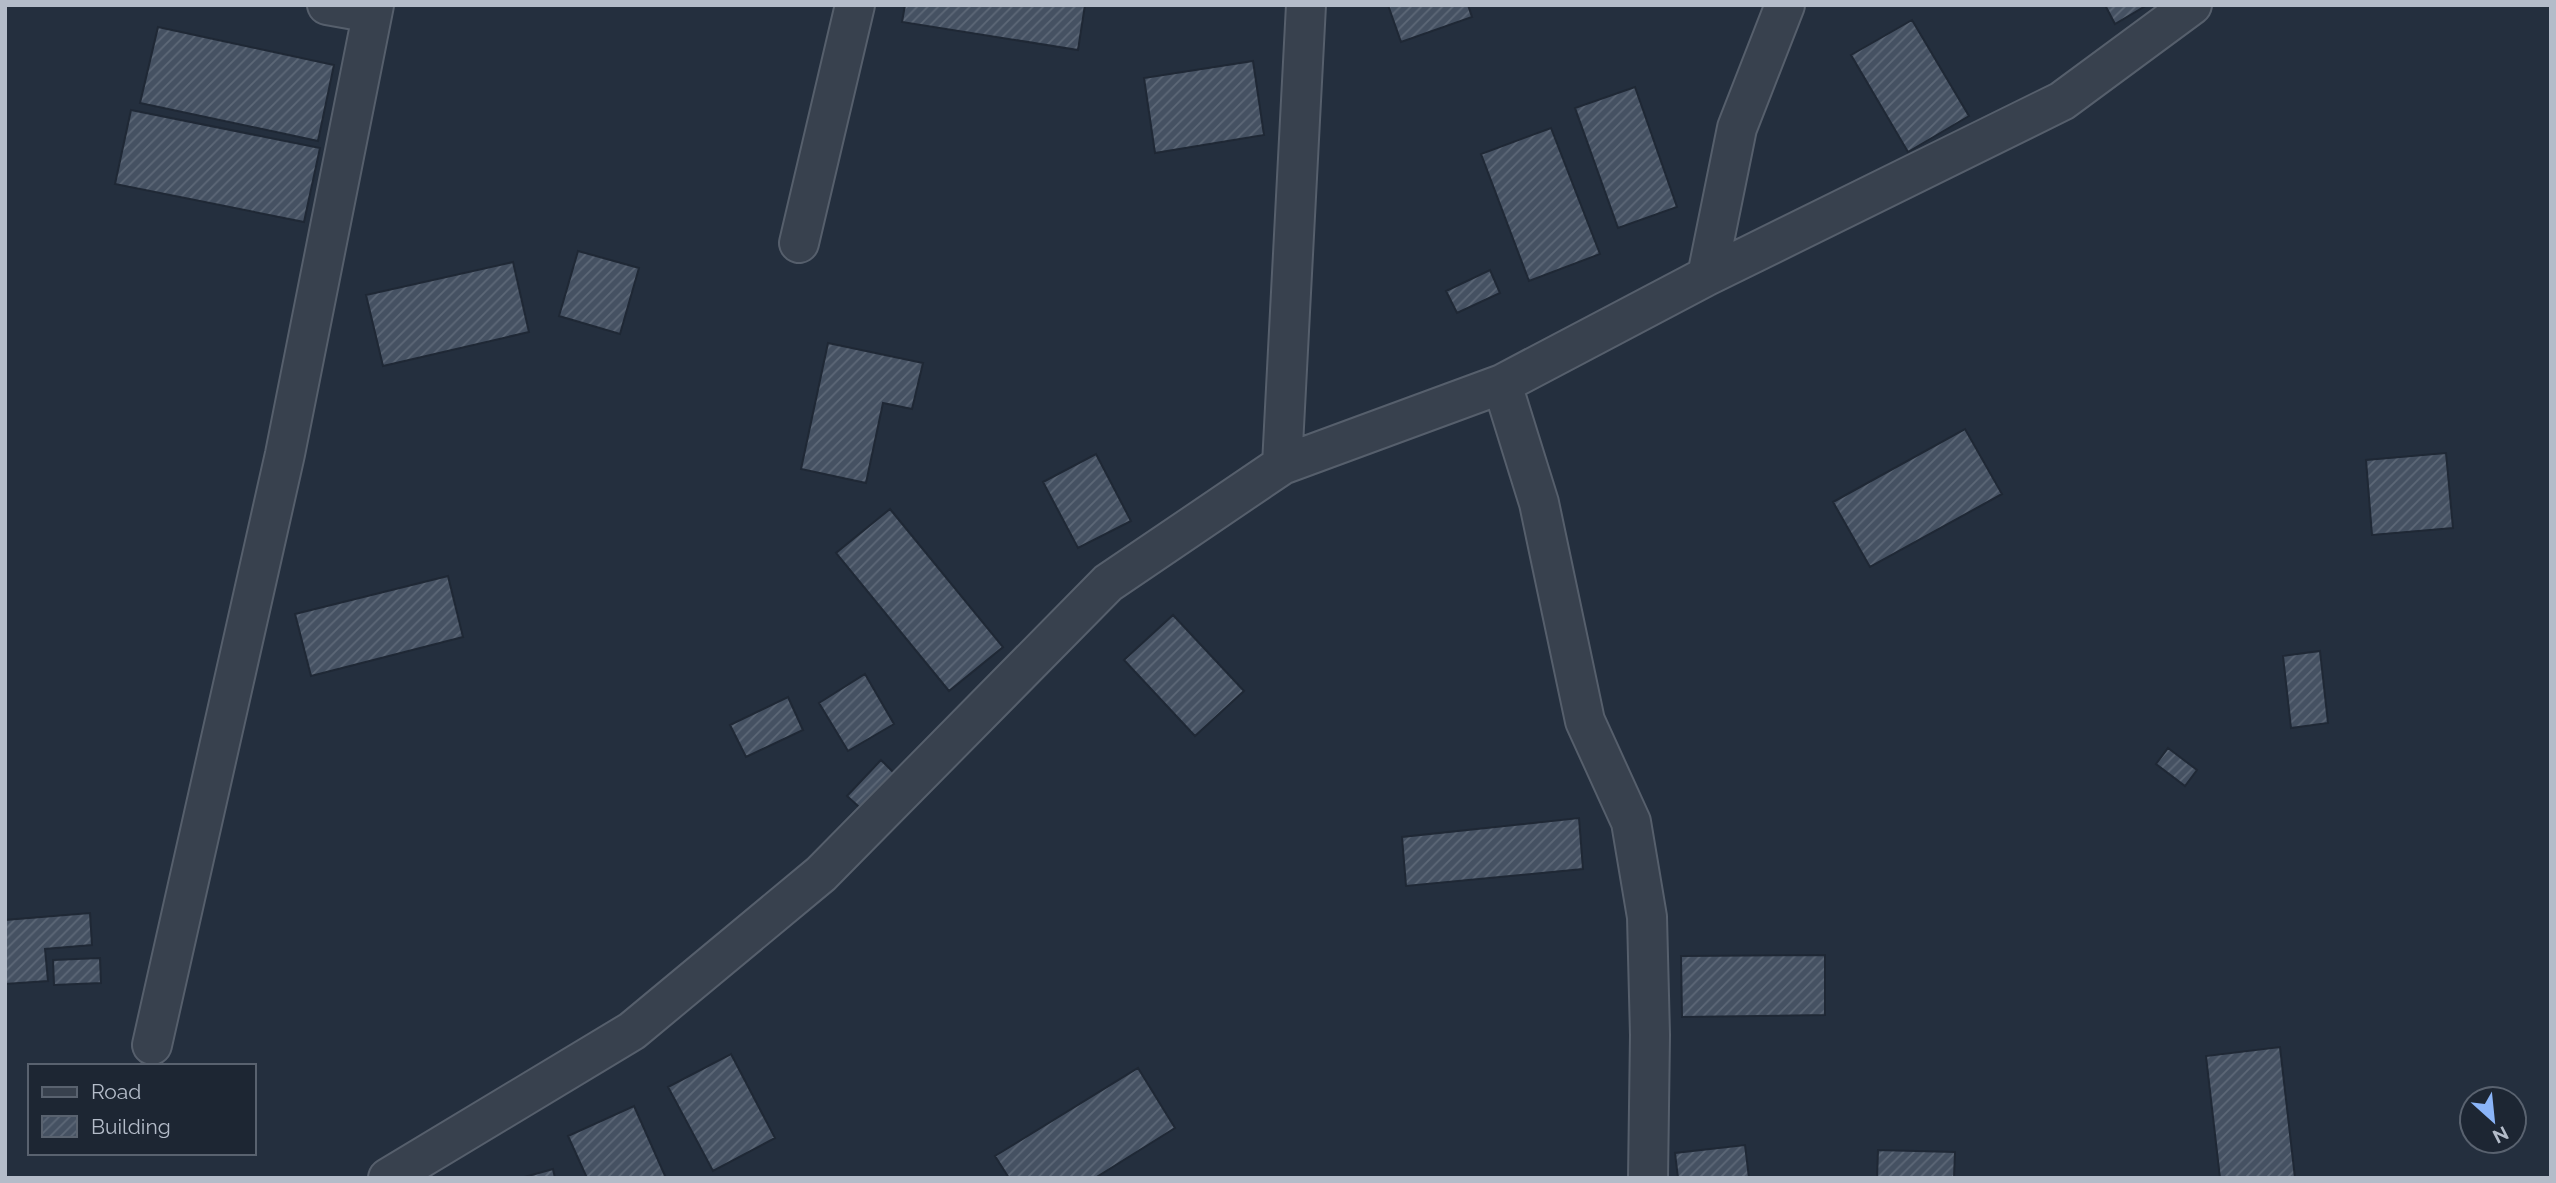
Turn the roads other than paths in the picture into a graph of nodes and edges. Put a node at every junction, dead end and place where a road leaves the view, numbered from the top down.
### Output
1 (327, 5) edge
2 (855, 5) edge
3 (1306, 5) edge
4 (1785, 5) edge
5 (2192, 5) edge
6 (373, 9) edge
7 (799, 243) dead end
8 (1707, 276) junction
9 (1502, 384) junction
10 (1282, 465) junction
11 (152, 1045) dead end
12 (388, 1178) edge
13 (1648, 1178) edge

1 - 6 street
2 - 7 street
3 - 10 street
4 - 8 street
5 - 8 street
6 - 11 street
8 - 9 street
9 - 10 street
9 - 13 street
10 - 12 street

